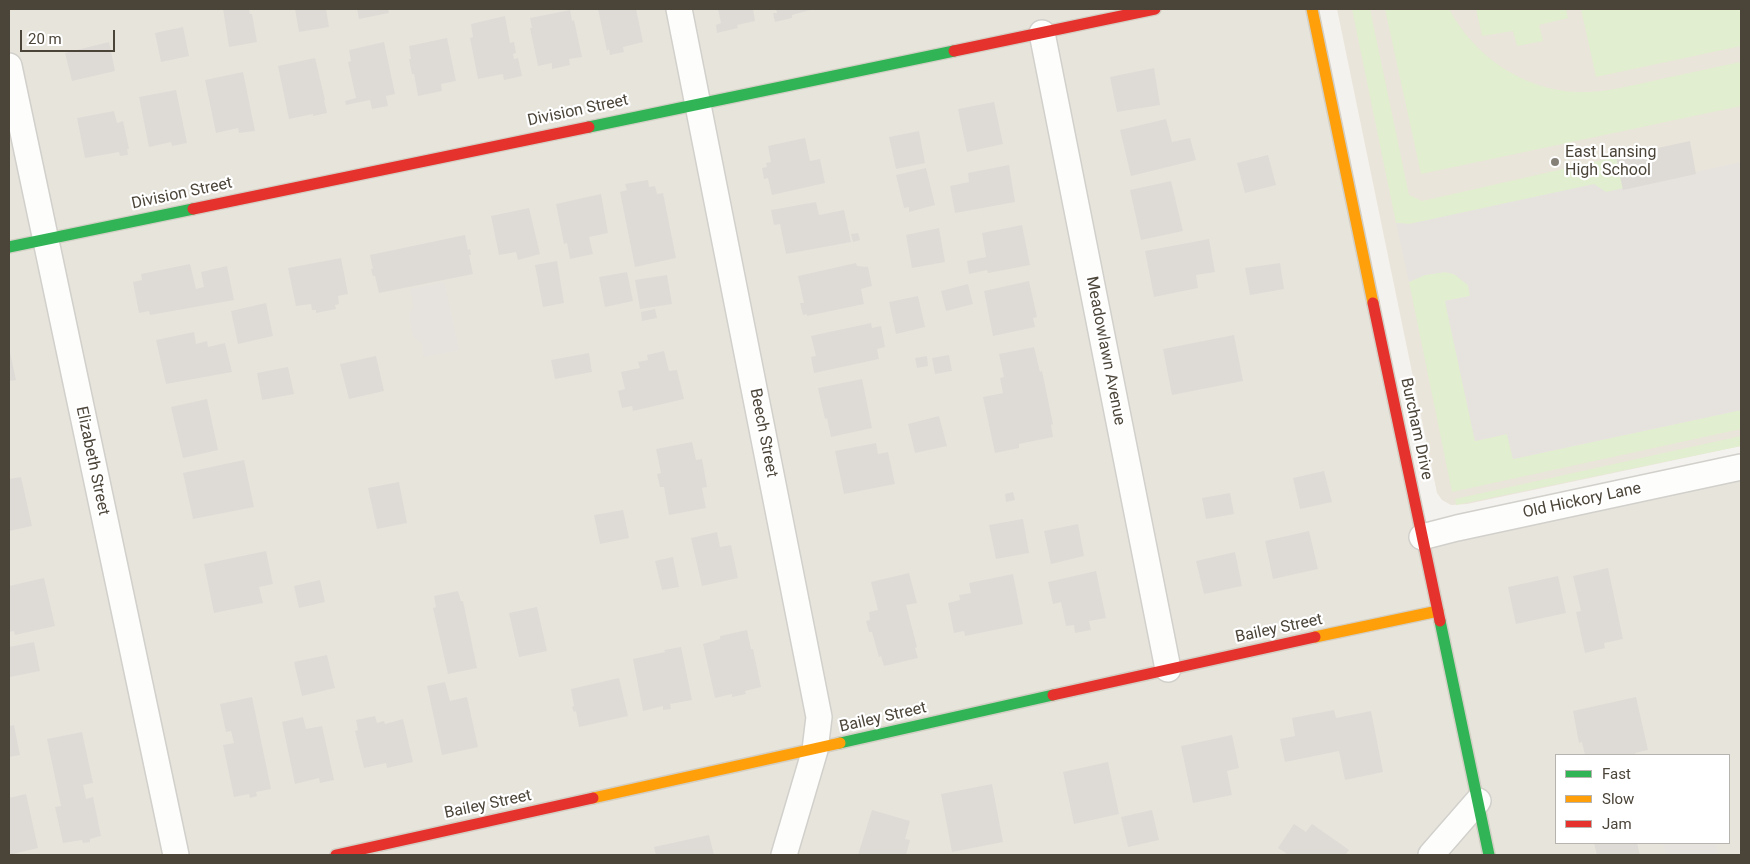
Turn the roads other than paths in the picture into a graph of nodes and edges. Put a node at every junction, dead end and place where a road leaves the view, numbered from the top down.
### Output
1 (679, 9) edge
2 (1155, 9) edge
3 (1312, 9) edge
4 (1042, 33) junction
5 (9, 66) edge
6 (697, 103) junction
7 (46, 239) junction
8 (9, 247) edge
9 (1741, 467) edge
10 (1422, 537) junction
11 (1438, 611) junction
12 (1168, 669) junction
13 (815, 750) junction
14 (1478, 800) junction
15 (176, 855) edge
16 (336, 855) edge
17 (784, 855) edge
18 (1431, 855) edge
19 (1489, 855) edge

1 - 6 street, Beech Street
2 - 4 street, Division Street
3 - 10 street, Burcham Drive
4 - 6 street, Division Street
4 - 12 street, Meadowlawn Avenue
5 - 7 street, Elizabeth Street
6 - 7 street, Division Street
6 - 13 street, Beech Street
7 - 8 street, Division Street
7 - 15 street, Elizabeth Street
9 - 10 street, Old Hickory Lane
10 - 11 street, Burcham Drive
11 - 12 street, Bailey Street
11 - 14 street, Burcham Drive
12 - 13 street, Bailey Street
13 - 16 street, Bailey Street
13 - 17 street, Beech Street
14 - 18 street
14 - 19 street, Burcham Drive

